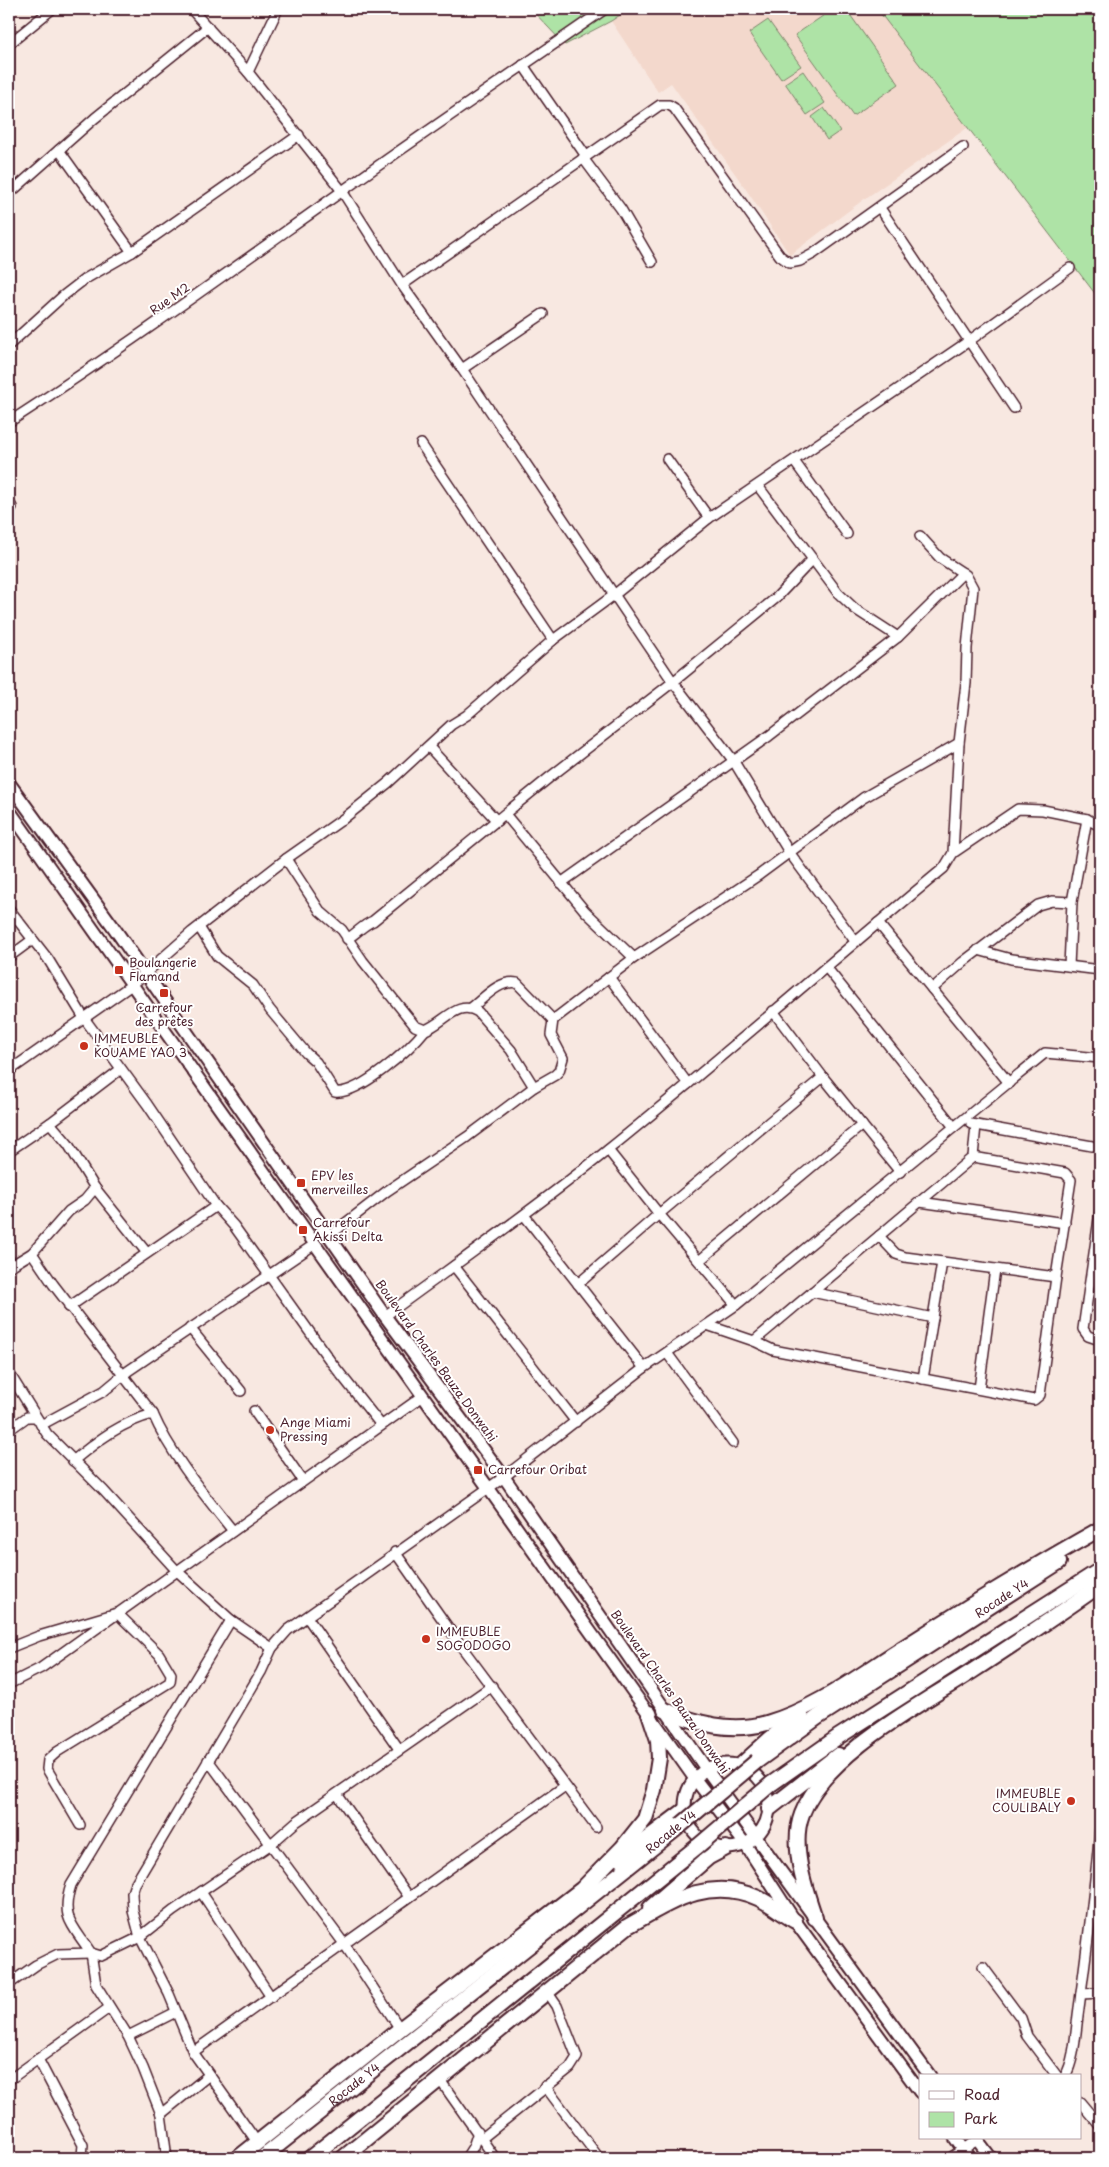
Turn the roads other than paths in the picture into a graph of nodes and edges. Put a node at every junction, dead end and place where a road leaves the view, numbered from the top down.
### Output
1 (52, 9) edge
2 (191, 9) edge
3 (278, 9) edge
4 (605, 9) edge
5 (208, 28) junction
6 (9, 44) edge
7 (523, 65) junction
8 (248, 72) junction
9 (299, 135) junction
10 (963, 148) dead end
11 (59, 150) junction
12 (584, 157) junction
13 (342, 192) junction
14 (9, 194) edge
15 (880, 208) junction
16 (132, 252) junction
17 (652, 262) dead end
18 (1070, 268) dead end
19 (402, 285) junction
20 (543, 314) dead end
21 (970, 341) junction
22 (9, 345) edge
23 (462, 369) junction
24 (1014, 408) dead end
25 (9, 422) edge
26 (421, 444) dead end
27 (666, 459) dead end
28 (794, 461) junction
29 (758, 486) junction
30 (709, 518) junction
31 (847, 534) dead end
32 (920, 536) dead end
33 (812, 560) junction
34 (963, 573) junction
35 (614, 595) junction
36 (898, 637) junction
37 (553, 640) junction
38 (673, 682) junction
39 (959, 743) junction
40 (428, 746) junction
41 (733, 760) junction
42 (9, 783) edge
43 (9, 810) edge
44 (505, 814) junction
45 (1086, 819) junction
46 (497, 821) junction
47 (1100, 826) edge
48 (789, 852) junction
49 (954, 853) junction
50 (286, 859) junction
51 (561, 883) junction
52 (1072, 902) junction
53 (9, 909) edge
54 (878, 922) junction
55 (199, 927) junction
56 (348, 939) junction
57 (32, 940) junction
58 (855, 941) junction
59 (978, 950) junction
60 (9, 957) edge
61 (634, 958) junction
62 (1069, 966) junction
63 (826, 967) junction
64 (1100, 970) edge
65 (145, 973) junction
66 (609, 976) junction
67 (133, 984) junction
68 (932, 990) junction
69 (471, 1008) junction
70 (773, 1011) junction
71 (84, 1018) junction
72 (553, 1020) junction
73 (425, 1030) junction
74 (1100, 1058) edge
75 (121, 1069) junction
76 (9, 1071) edge
77 (823, 1077) junction
78 (1009, 1083) junction
79 (688, 1084) junction
80 (534, 1087) junction
81 (50, 1123) junction
82 (862, 1125) junction
83 (958, 1125) junction
84 (976, 1125) junction
85 (1092, 1146) dead end
86 (608, 1150) junction
87 (9, 1151) edge
88 (973, 1157) junction
89 (900, 1172) junction
90 (94, 1188) junction
91 (920, 1202) junction
92 (216, 1206) junction
93 (1100, 1212) edge
94 (659, 1214) junction
95 (524, 1215) junction
96 (1065, 1223) junction
97 (330, 1235) junction
98 (879, 1236) junction
99 (314, 1244) junction
100 (1098, 1244) edge
101 (32, 1253) junction
102 (147, 1253) junction
103 (699, 1261) junction
104 (942, 1262) junction
105 (454, 1266) junction
106 (9, 1267) edge
107 (995, 1269) junction
108 (268, 1274) junction
109 (1056, 1278) junction
110 (578, 1284) junction
111 (812, 1292) junction
112 (736, 1304) junction
113 (69, 1306) junction
114 (385, 1316) junction
115 (933, 1318) junction
116 (707, 1325) junction
117 (190, 1328) junction
118 (1100, 1340) edge
119 (754, 1341) junction
120 (667, 1353) junction
121 (644, 1368) junction
122 (9, 1373) edge
123 (123, 1374) junction
124 (923, 1379) junction
125 (979, 1389) junction
126 (241, 1391) dead end
127 (423, 1396) junction
128 (254, 1410) dead end
129 (153, 1414) junction
130 (35, 1417) junction
131 (576, 1422) junction
132 (41, 1425) junction
133 (381, 1425) junction
134 (9, 1430) edge
135 (732, 1443) dead end
136 (74, 1461) junction
137 (504, 1477) junction
138 (303, 1482) junction
139 (489, 1487) junction
140 (1100, 1529) edge
141 (233, 1531) junction
142 (1100, 1534) edge
143 (395, 1552) junction
144 (176, 1570) junction
145 (1100, 1570) edge
146 (1100, 1586) edge
147 (117, 1613) junction
148 (307, 1617) junction
149 (231, 1620) junction
150 (9, 1648) edge
151 (272, 1648) junction
152 (9, 1684) edge
153 (492, 1686) junction
154 (826, 1697) junction
155 (665, 1710) junction
156 (649, 1713) junction
157 (874, 1733) junction
158 (399, 1750) junction
159 (208, 1760) junction
160 (740, 1766) junction
161 (707, 1770) junction
162 (696, 1779) junction
163 (565, 1786) junction
164 (337, 1794) junction
165 (769, 1808) junction
166 (685, 1810) junction
167 (80, 1825) dead end
168 (596, 1827) dead end
169 (1100, 1828) edge
170 (757, 1836) junction
171 (271, 1844) junction
172 (745, 1844) junction
173 (726, 1848) junction
174 (582, 1889) junction
175 (1097, 1891) edge
176 (201, 1892) junction
177 (409, 1897) junction
178 (816, 1918) junction
179 (795, 1921) junction
180 (628, 1926) junction
181 (140, 1937) junction
182 (345, 1945) junction
183 (90, 1953) junction
184 (983, 1967) dead end
185 (9, 1984) edge
186 (548, 1993) junction
187 (1100, 1993) edge
188 (1081, 1994) junction
189 (271, 1997) junction
190 (110, 2008) junction
191 (176, 2012) junction
192 (400, 2029) junction
193 (128, 2036) junction
194 (193, 2052) junction
195 (38, 2059) junction
196 (929, 2074) edge
197 (1056, 2074) edge
198 (1066, 2074) edge
199 (208, 2075) junction
200 (9, 2080) edge
201 (440, 2080) junction
202 (545, 2086) junction
203 (919, 2091) edge
204 (1082, 2104) edge
205 (161, 2114) junction
206 (1099, 2122) edge
207 (480, 2136) junction
208 (956, 2140) edge
209 (976, 2140) edge
210 (978, 2140) edge
211 (257, 2142) junction
212 (966, 2154) edge
213 (78, 2158) edge
214 (167, 2158) edge
215 (238, 2158) edge
216 (262, 2158) edge
217 (310, 2158) edge
218 (343, 2158) edge
219 (466, 2158) edge
220 (495, 2158) edge
221 (599, 2158) edge
222 (950, 2158) edge
223 (991, 2158) edge

1 - 6 street
2 - 5 street
3 - 8 street
4 - 7 street, Rue M2
5 - 8 street
5 - 11 street
7 - 12 street
7 - 13 street, Rue M2
8 - 9 street
9 - 13 street
9 - 16 street
10 - 15 street
11 - 14 street
11 - 16 street
12 - 15 street
12 - 17 street
12 - 19 street
13 - 19 street
13 - 25 street, Rue M2
15 - 21 street
16 - 22 street
18 - 21 street
19 - 23 street
20 - 23 street
21 - 24 street
21 - 28 street
23 - 35 street
26 - 37 street
27 - 30 street
28 - 29 street
28 - 31 street
29 - 30 street
29 - 33 street
30 - 35 street
32 - 34 street
33 - 36 street
33 - 38 street
34 - 36 street
34 - 39 street
35 - 37 street
35 - 38 street
36 - 41 street
37 - 40 street
38 - 41 street
38 - 44 street
39 - 48 street
39 - 49 street
40 - 46 street
40 - 50 street
41 - 48 street
41 - 51 street
42 - 65 main road, Boulevard Charles Bauza Donwahi
43 - 67 main road
44 - 46 street
44 - 51 street
45 - 47 street
45 - 49 street
45 - 52 street
46 - 56 street
48 - 58 street
48 - 61 street
49 - 54 street
50 - 55 street
50 - 56 street
51 - 61 street
52 - 59 street
52 - 62 street
53 - 57 street
54 - 58 street
54 - 68 street
55 - 65 street
55 - 73 street
56 - 73 street
57 - 60 street
57 - 71 street
58 - 63 street
59 - 62 street
59 - 68 street
61 - 66 street
62 - 64 street
63 - 70 street
63 - 83 street
65 - 67 street
65 - 97 main road, Boulevard Charles Bauza Donwahi
66 - 72 street
66 - 79 street
67 - 71 street
67 - 99 main road
68 - 78 street
69 - 72 street
69 - 73 street
69 - 80 street
70 - 77 street
70 - 79 street
71 - 75 street
71 - 76 street
72 - 80 street
74 - 78 street
75 - 81 street
75 - 92 street
77 - 82 street
77 - 94 street
78 - 83 street
79 - 86 street
80 - 97 street
81 - 87 street
81 - 90 street
82 - 89 street
82 - 103 street
83 - 84 street
83 - 89 street
84 - 85 street
84 - 88 street
86 - 94 street
86 - 95 street
88 - 91 street
88 - 96 street
89 - 112 street
90 - 101 street
90 - 102 street
91 - 96 street
91 - 98 street
92 - 102 street
92 - 108 street
93 - 100 street
94 - 103 street
94 - 110 street
95 - 105 street
95 - 110 street
96 - 109 street
97 - 114 main road, Boulevard Charles Bauza Donwahi
98 - 104 street
98 - 111 street
99 - 108 street
99 - 127 main road
100 - 118 street
101 - 106 street
101 - 113 street
102 - 113 street
103 - 112 street
104 - 107 street
104 - 115 street
105 - 114 street
105 - 131 street
107 - 109 street
107 - 125 street
108 - 117 street
108 - 133 street
109 - 125 street
110 - 121 street
111 - 115 street
111 - 119 street
112 - 116 street
113 - 123 street
114 - 137 main road, Boulevard Charles Bauza Donwahi
115 - 124 street
116 - 119 street
116 - 120 street
117 - 123 street
117 - 126 street
119 - 124 street
120 - 121 street
120 - 135 street
121 - 131 street
122 - 130 street
123 - 129 street
123 - 132 street
124 - 125 street
127 - 133 street
127 - 139 main road
128 - 138 street
129 - 136 street
129 - 141 street
130 - 132 street
130 - 134 street
131 - 137 street
132 - 136 street
133 - 138 street
136 - 144 street
137 - 139 street
137 - 155 main road, Boulevard Charles Bauza Donwahi
138 - 141 street
139 - 143 street
139 - 156 main road
140 - 154 highway
141 - 144 street
142 - 216 highway, Rocade Y4, bridge
143 - 148 street
143 - 153 street
144 - 147 street
144 - 149 street
145 - 217 highway, bridge
146 - 157 highway
147 - 150 street
147 - 152 street
147 - 167 street
148 - 151 street
148 - 158 street
149 - 151 street
149 - 183 street
151 - 159 street
153 - 158 street
153 - 163 street
154 - 155 highway
154 - 160 highway
155 - 161 main road, Boulevard Charles Bauza Donwahi
156 - 162 main road
156 - 174 highway
157 - 165 highway
157 - 178 highway
158 - 164 street
159 - 171 street
159 - 181 street
160 - 161 main road
160 - 165 main road
161 - 162 main road
161 - 170 main road, Boulevard Charles Bauza Donwahi
162 - 166 main road
162 - 172 main road
163 - 168 street
163 - 177 street
164 - 171 street
164 - 177 street
165 - 170 main road
166 - 173 main road
166 - 174 highway
169 - 175 street
170 - 172 main road
170 - 178 main road, Boulevard Charles Bauza Donwahi
171 - 176 street
171 - 182 street
172 - 173 main road
172 - 179 main road
173 - 180 highway
174 - 192 highway
175 - 188 street
176 - 181 street
176 - 189 street
177 - 182 street
178 - 196 main road, Boulevard Charles Bauza Donwahi
179 - 180 highway
179 - 203 main road
180 - 186 highway
181 - 183 street
181 - 191 street
182 - 189 street
182 - 192 street
183 - 185 street
183 - 190 street
184 - 197 street
186 - 201 highway
186 - 202 street
187 - 188 street
188 - 198 street
189 - 194 street
190 - 193 street
190 - 195 street
191 - 193 street
191 - 194 street
192 - 211 highway
193 - 205 street
194 - 199 street
195 - 200 street
195 - 213 street
199 - 205 street
199 - 211 street
201 - 207 street
201 - 218 highway
202 - 207 street
202 - 221 street
204 - 206 street
205 - 214 street
207 - 219 street
207 - 220 street
208 - 212 main road
209 - 212 street
210 - 223 main road
211 - 215 highway
212 - 222 street

